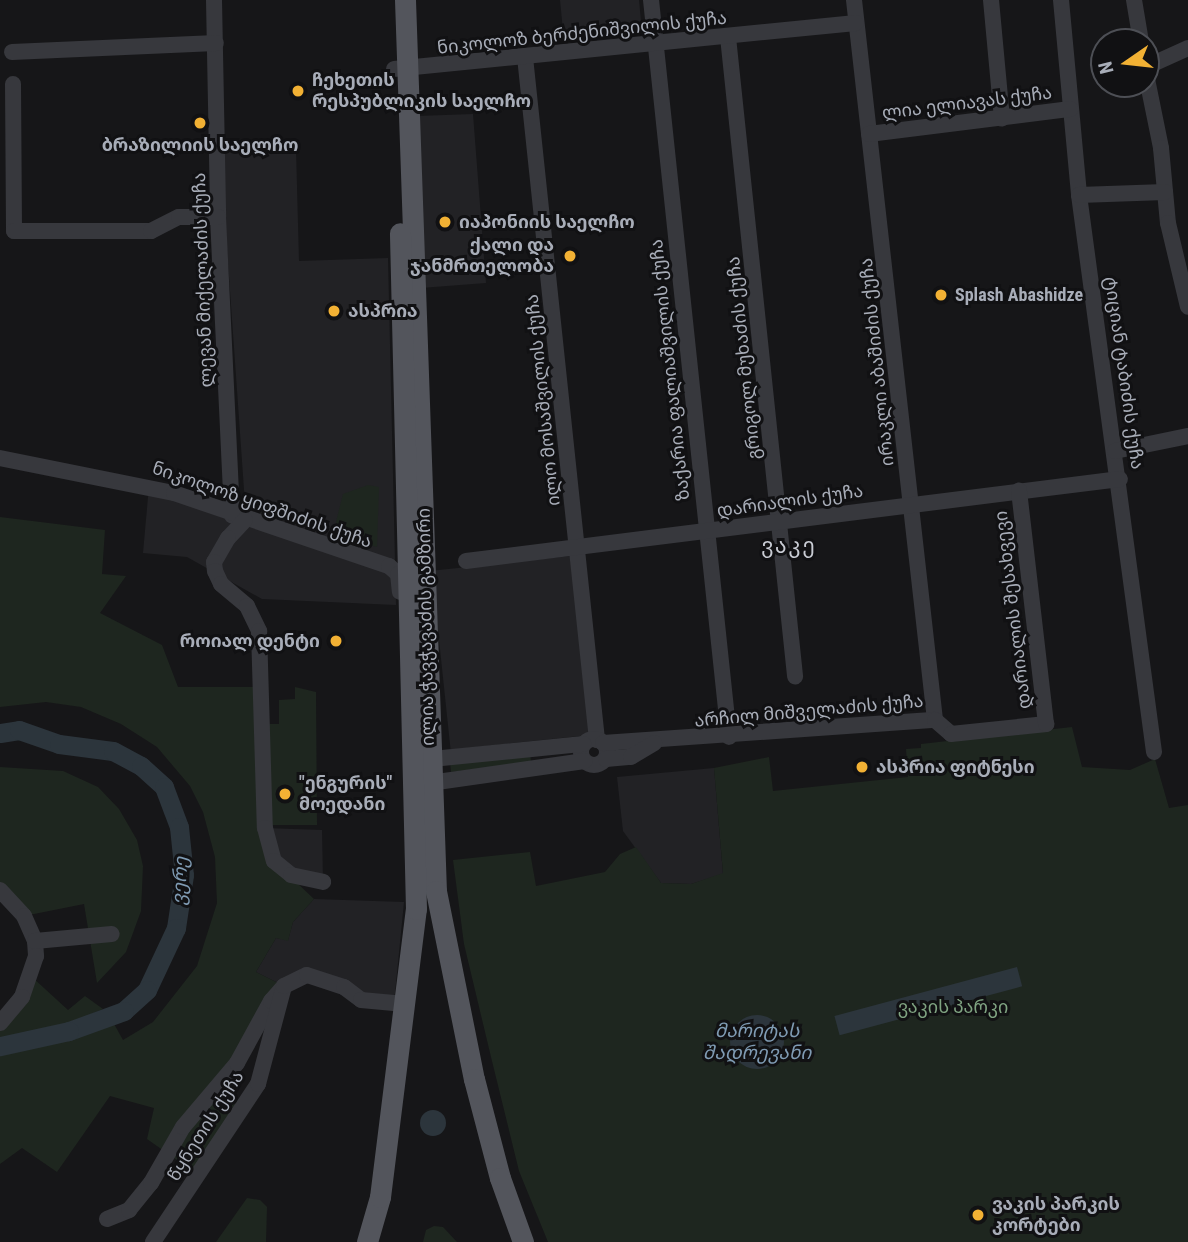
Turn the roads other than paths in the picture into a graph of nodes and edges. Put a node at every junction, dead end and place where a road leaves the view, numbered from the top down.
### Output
1 (214, 0) edge
2 (391, 0) edge
3 (405, 0) edge
4 (650, 0) edge
5 (854, 0) edge
6 (991, 0) edge
7 (1061, 0) edge
8 (1134, 0) edge
9 (856, 23) junction
10 (1139, 28) edge
11 (727, 37) junction
12 (216, 43) junction
13 (656, 46) junction
14 (1188, 48) edge
15 (12, 52) dead end
16 (525, 57) junction
17 (1160, 61) edge
18 (401, 69) junction
19 (13, 84) dead end
20 (1150, 98) edge
21 (1070, 109) junction
22 (1002, 118) junction
23 (869, 134) junction
24 (1165, 192) junction
25 (1079, 195) junction
26 (218, 217) junction
27 (1188, 307) edge
28 (1188, 436) edge
29 (1115, 451) junction
30 (0, 458) edge
31 (1120, 480) junction
32 (1019, 491) junction
33 (912, 503) junction
34 (238, 518) junction
35 (781, 521) junction
36 (706, 531) junction
37 (578, 549) junction
38 (406, 551) junction
39 (466, 561) dead end
40 (388, 566) junction
41 (406, 602) junction
42 (795, 676) dead end
43 (935, 720) junction
44 (1046, 724) joint
45 (729, 737) junction
46 (597, 746) junction
47 (1154, 752) dead end
48 (430, 759) junction
49 (410, 772) junction
50 (430, 783) junction
51 (323, 882) dead end
52 (0, 890) edge
53 (112, 934) dead end
54 (35, 941) junction
55 (284, 986) junction
56 (22, 997) junction
57 (0, 1002) edge
58 (405, 1004) junction
59 (0, 1023) edge
60 (107, 1219) dead end
61 (153, 1242) edge
62 (367, 1242) edge
63 (523, 1242) edge

1 - 12 street, ლევან მიქელაძის ქუჩა
2 - 18 main road, ილია ჭავჭავაძის გამზირი
3 - 18 main road, ილია ჭავჭავაძის გამზირი
4 - 13 street, ზაქარია ფალიაშვილის ქუჩა
5 - 9 street, ირაკლი აბაშიძის ქუჩა
6 - 22 street
7 - 21 street, ტიციან ტაბიძის ქუჩა
8 - 10 street
9 - 11 street, ნიკოლოზ ბერძენიშვილის ქუჩა
9 - 23 street, ირაკლი აბაშიძის ქუჩა
11 - 13 street, ნიკოლოზ ბერძენიშვილის ქუჩა
11 - 35 street, გრიგოლ მუხაძის ქუჩა
12 - 15 street
12 - 26 street, ლევან მიქელაძის ქუჩა
13 - 16 street, ნიკოლოზ ბერძენიშვილის ქუჩა
13 - 36 street, ზაქარია ფალიაშვილის ქუჩა
14 - 17 street
16 - 18 street, ნიკოლოზ ბერძენიშვილის ქუჩა
16 - 37 street, ილო მოსაშვილის ქუჩა
18 - 38 main road, ილია ჭავჭავაძის გამზირი
18 - 48 main road, ილია ჭავჭავაძის გამზირი
19 - 26 street
20 - 24 street
21 - 22 street, ლია ელიავას ქუჩა
21 - 25 street, ტიციან ტაბიძის ქუჩა
22 - 23 street, ლია ელიავას ქუჩა
23 - 33 street, ირაკლი აბაშიძის ქუჩა
24 - 25 street
24 - 27 street
25 - 29 street, ტიციან ტაბიძის ქუჩა
26 - 34 street, ლევან მიქელაძის ქუჩა
28 - 29 street
29 - 31 street, ტიციან ტაბიძის ქუჩა
30 - 34 street, ნიკოლოზ ყიფშიძის ქუჩა
31 - 32 street, დარიალის ქუჩა
31 - 47 street, ტიციან ტაბიძის ქუჩა
32 - 33 street, დარიალის ქუჩა
32 - 44 street, დარიალის შესახვევი
33 - 35 street, დარიალის ქუჩა
33 - 43 street, ირაკლი აბაშიძის ქუჩა
34 - 40 street, ნიკოლოზ ყიფშიძის ქუჩა
34 - 51 street
35 - 36 street, დარიალის ქუჩა
35 - 42 street, გრიგოლ მუხაძის ქუჩა
36 - 37 street, დარიალის ქუჩა
36 - 45 street, ზაქარია ფალიაშვილის ქუჩა
37 - 39 street, დარიალის ქუჩა
37 - 46 street, ილო მოსაშვილის ქუჩა
38 - 40 street
38 - 41 main road, ილია ჭავჭავაძის გამზირი
40 - 41 street
41 - 49 main road, ილია ჭავჭავაძის გამზირი
43 - 44 street, არჩილ მიშველაძის ქუჩა
43 - 45 street, არჩილ მიშველაძის ქუჩა
45 - 46 street, არჩილ მიშველაძის ქუჩა
46 - 48 street, არჩილ მიშველაძის ქუჩა
46 - 50 street
48 - 49 street, არჩილ მიშველაძის ქუჩა
48 - 50 main road, ილია ჭავჭავაძის გამზირი
49 - 58 main road, ილია ჭავჭავაძის გამზირი
50 - 63 main road, ილია ჭავჭავაძის გამზირი
52 - 54 street
53 - 54 street
54 - 56 street
55 - 58 street
55 - 60 street
55 - 61 street, წყნეთის ქუჩა
56 - 57 street
56 - 59 street
58 - 62 main road, ილია ჭავჭავაძის გამზირი

